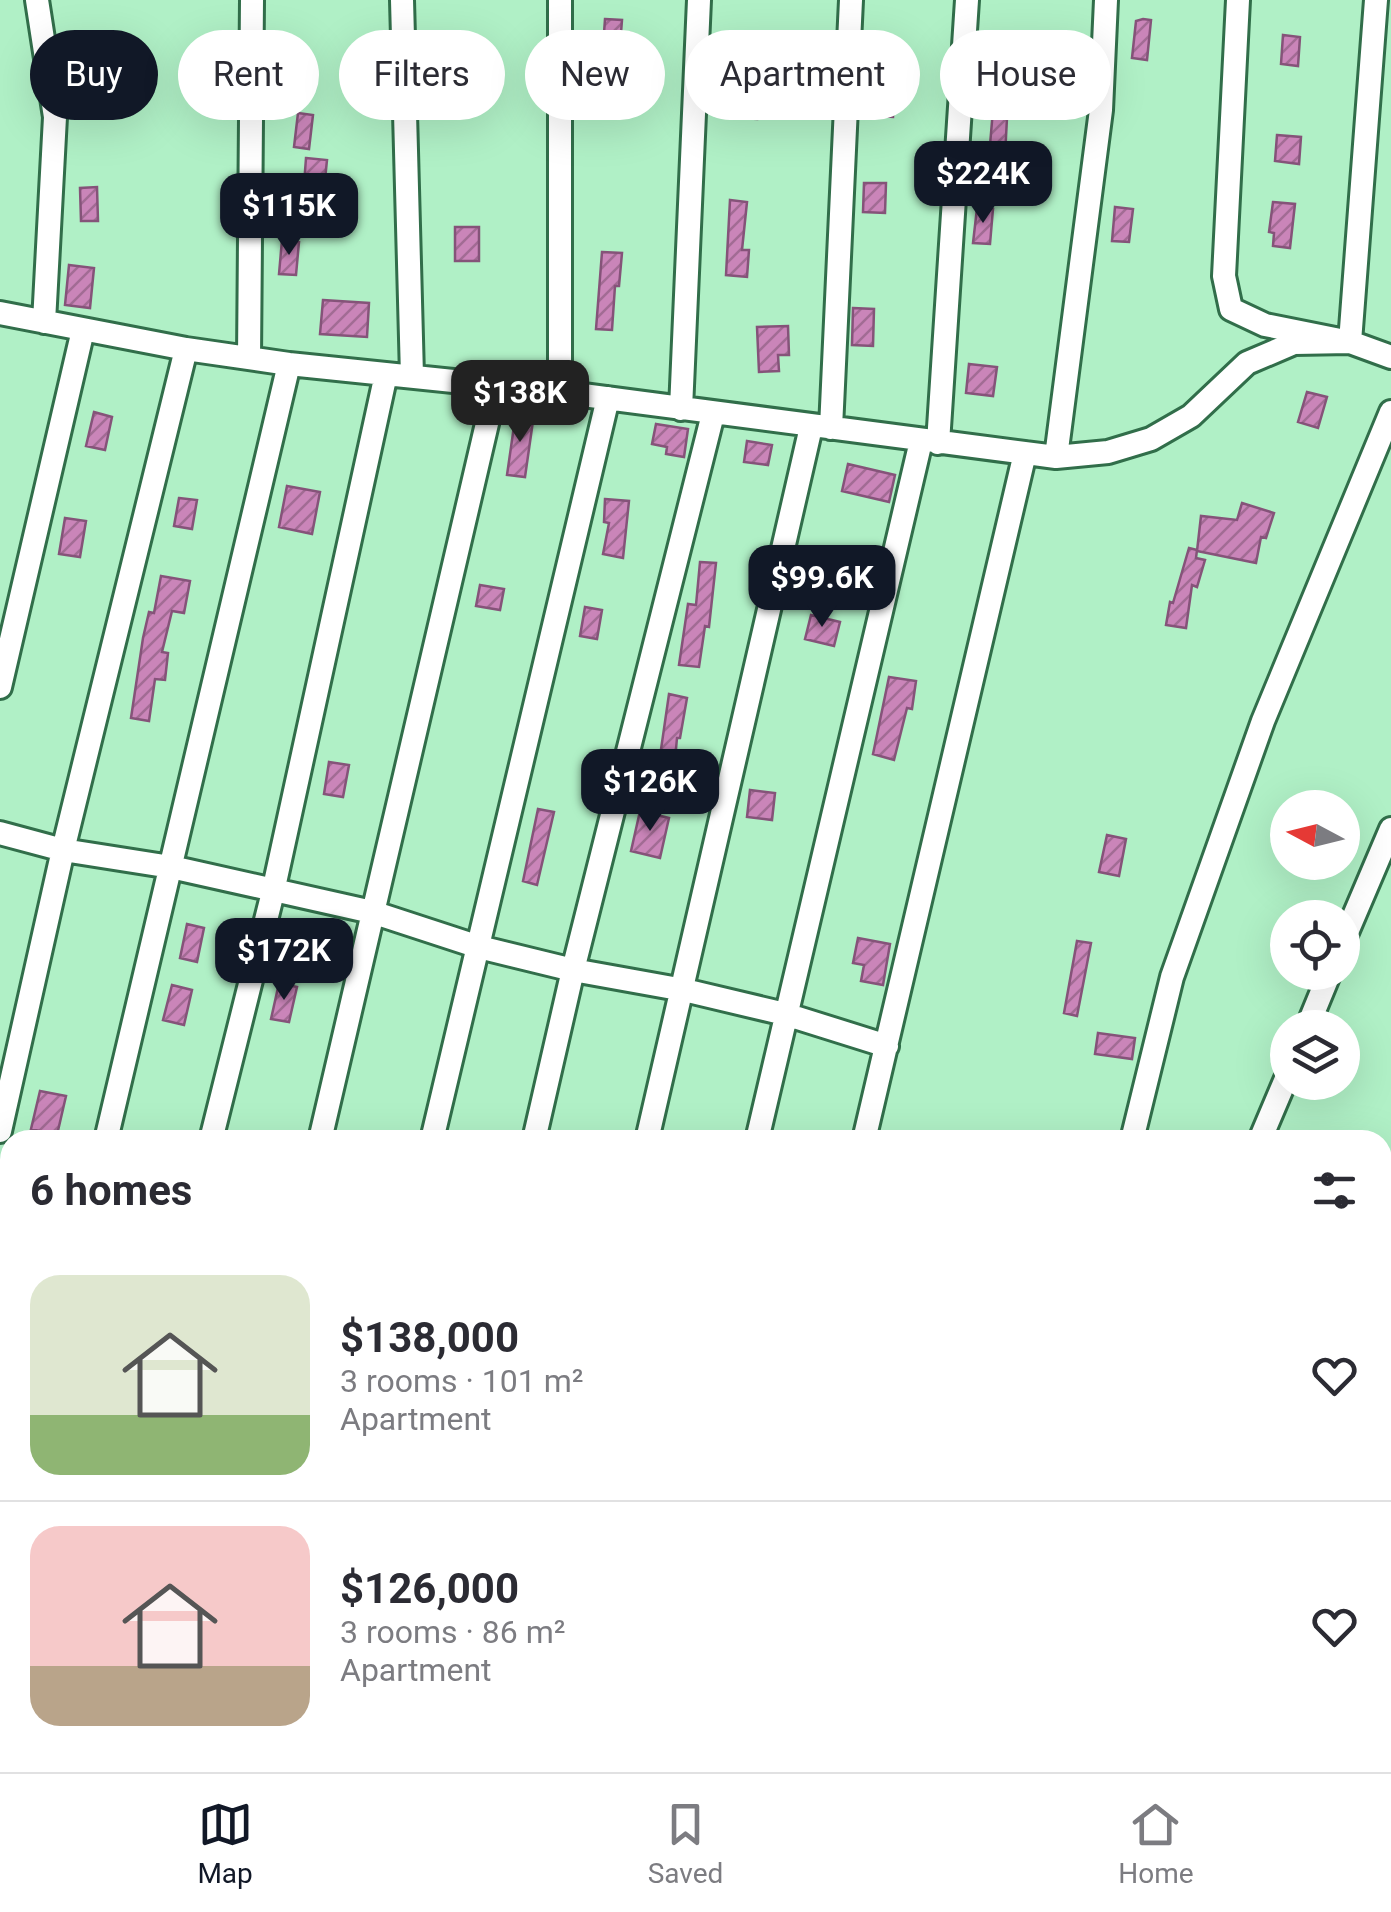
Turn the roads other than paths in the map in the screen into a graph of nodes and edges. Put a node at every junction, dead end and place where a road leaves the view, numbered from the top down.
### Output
1 (37, 0) edge
2 (252, 0) edge
3 (402, 0) edge
4 (560, 0) edge
5 (699, 0) edge
6 (851, 0) edge
7 (967, 0) edge
8 (1106, 0) edge
9 (1238, 0) edge
10 (1376, 0) edge
11 (0, 313) edge
12 (44, 322) junction
13 (83, 330) junction
14 (1350, 342) junction
15 (186, 349) junction
16 (1391, 356) edge
17 (249, 358) junction
18 (289, 364) junction
19 (386, 374) junction
20 (412, 376) junction
21 (496, 385) junction
22 (560, 392) junction
23 (608, 398) junction
24 (681, 410) junction
25 (1391, 412) edge
26 (714, 414) junction
27 (821, 427) junction
28 (929, 442) junction
29 (1025, 454) junction
30 (1056, 457) junction
31 (0, 687) edge
32 (1391, 829) edge
33 (0, 833) edge
34 (63, 850) junction
35 (171, 867) junction
36 (273, 892) junction
37 (1360, 902) edge
38 (372, 912) junction
39 (479, 947) junction
40 (573, 970) junction
41 (684, 990) junction
42 (785, 1014) junction
43 (887, 1046) junction
44 (1277, 1100) edge
45 (0, 1130) edge
46 (108, 1130) edge
47 (214, 1130) edge
48 (322, 1130) edge
49 (434, 1130) edge
50 (536, 1130) edge
51 (649, 1130) edge
52 (760, 1130) edge
53 (866, 1130) edge
54 (1134, 1130) edge
55 (1264, 1130) edge

1 - 12 street
2 - 17 street
3 - 20 street
4 - 22 street
5 - 24 street
6 - 27 street
7 - 28 street
8 - 30 street
9 - 14 street
10 - 14 street
11 - 12 street
12 - 13 street
13 - 15 street
13 - 31 street
14 - 16 street
14 - 30 street
15 - 17 street
15 - 34 street
17 - 18 street
18 - 19 street
18 - 35 street
19 - 20 street
19 - 36 street
20 - 21 street
21 - 22 street
21 - 38 street
22 - 23 street
23 - 24 street
23 - 39 street
24 - 26 street
25 - 54 street
26 - 27 street
26 - 40 street
27 - 28 street
27 - 41 street
28 - 29 street
28 - 42 street
29 - 30 street
29 - 43 street
32 - 37 street
33 - 34 street
34 - 35 street
34 - 45 street
35 - 36 street
35 - 46 street
36 - 38 street
36 - 47 street
38 - 39 street
38 - 48 street
39 - 40 street
39 - 49 street
40 - 41 street
40 - 50 street
41 - 42 street
41 - 51 street
42 - 43 street
42 - 52 street
43 - 53 street
44 - 55 street

